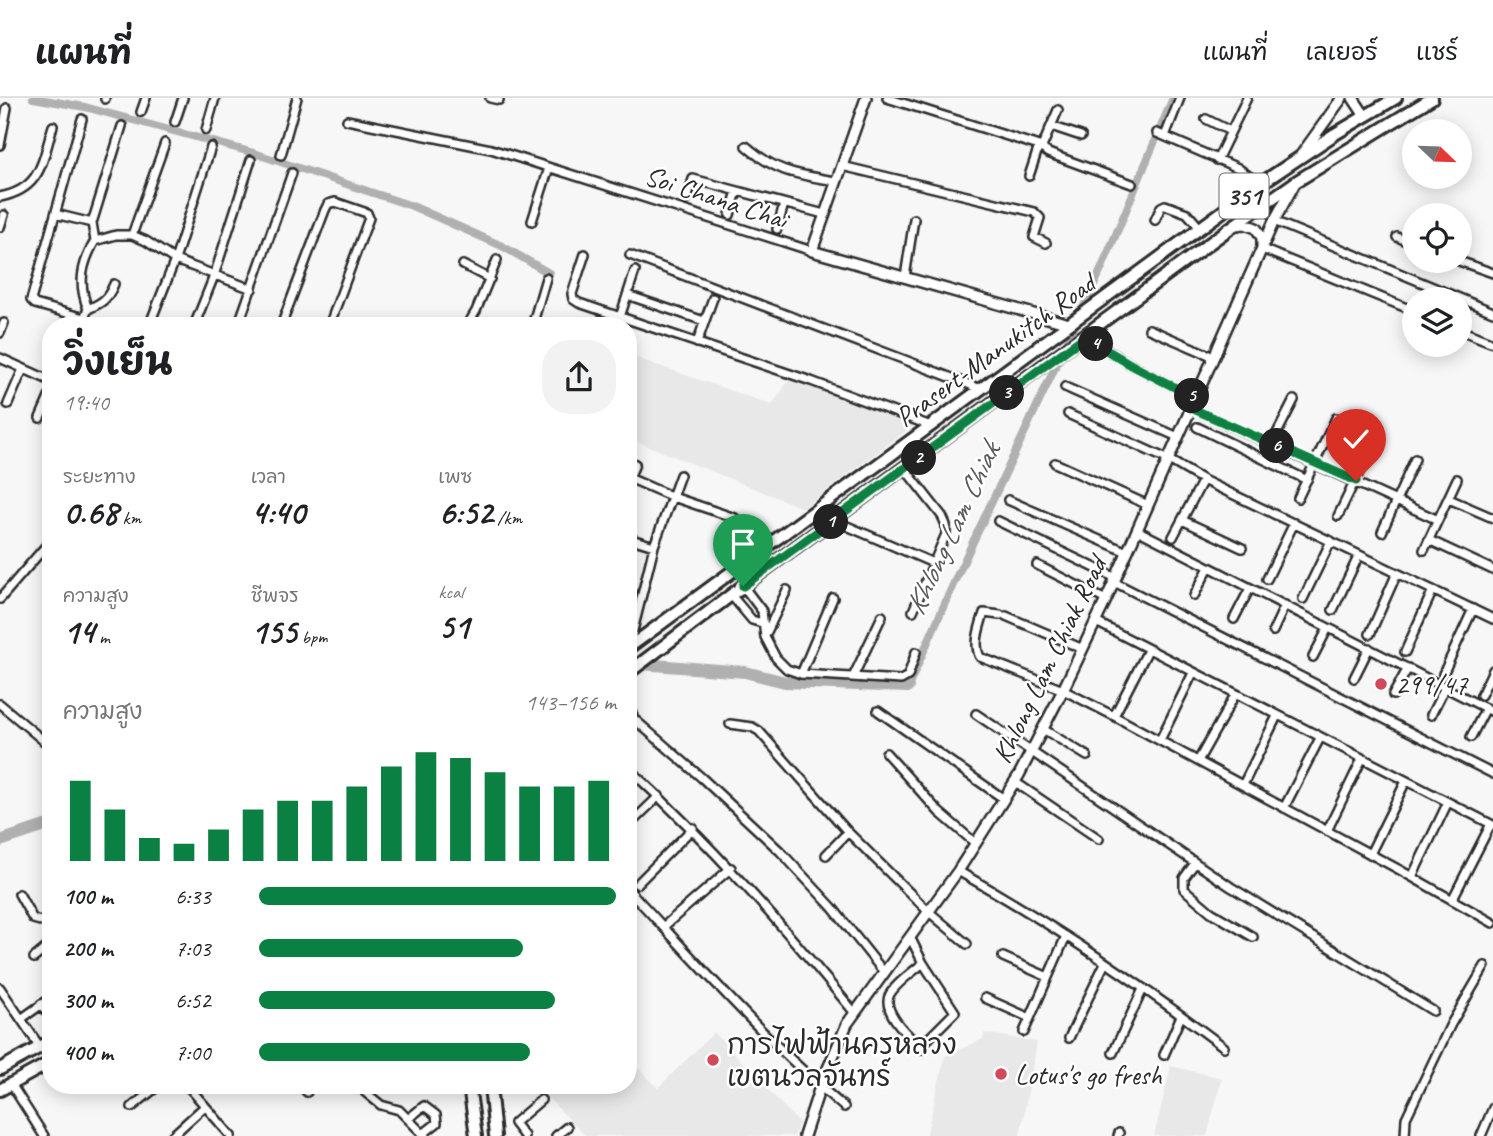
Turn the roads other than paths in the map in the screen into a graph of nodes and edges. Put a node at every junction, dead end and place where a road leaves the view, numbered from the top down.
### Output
1 (146, 98) edge
2 (183, 98) edge
3 (215, 98) edge
4 (297, 98) edge
5 (489, 98) edge
6 (866, 98) edge
7 (887, 98) edge
8 (1181, 98) edge
9 (1247, 98) edge
10 (1342, 98) edge
11 (1353, 98) edge
12 (1396, 98) edge
13 (1432, 98) edge
14 (499, 100) dead end
15 (7, 108) dead end
16 (1058, 110) dead end
17 (141, 112) dead end
18 (1365, 116) junction
19 (82, 118) dead end
20 (1206, 118) dead end
21 (347, 120) dead end
22 (175, 122) dead end
23 (53, 126) dead end
24 (122, 126) dead end
25 (1051, 126) junction
26 (205, 130) dead end
27 (1230, 131) junction
28 (1081, 136) dead end
29 (165, 143) dead end
30 (0, 145) edge
31 (746, 146) dead end
32 (1040, 146) junction
33 (211, 147) dead end
34 (281, 155) dead end
35 (1300, 156) junction
36 (251, 160) dead end
37 (1217, 160) junction
38 (842, 166) junction
39 (549, 168) junction
40 (292, 173) dead end
41 (1029, 176) dead end
42 (835, 181) junction
43 (1297, 181) junction
44 (1132, 184) dead end
45 (1260, 184) junction
46 (737, 191) junction
47 (0, 197) edge
48 (687, 200) dead end
49 (784, 204) junction
50 (55, 214) junction
51 (824, 214) junction
52 (4, 215) dead end
53 (730, 215) dead end
54 (914, 219) dead end
55 (1155, 220) dead end
56 (532, 221) dead end
57 (1274, 221) junction
58 (92, 223) junction
59 (1233, 226) junction
60 (0, 227) edge
61 (1200, 228) junction
62 (777, 229) dead end
63 (132, 235) junction
64 (1397, 237) dead end
65 (1402, 239) edge
66 (95, 241) junction
67 (1046, 243) dead end
68 (1262, 249) junction
69 (812, 251) junction
70 (585, 254) dead end
71 (630, 255) dead end
72 (174, 260) junction
73 (497, 260) dead end
74 (463, 265) dead end
75 (1472, 266) edge
76 (635, 271) dead end
77 (1493, 273) edge
78 (214, 276) junction
79 (905, 277) junction
80 (546, 278) dead end
81 (490, 279) junction
82 (114, 284) dead end
83 (251, 289) junction
84 (627, 295) junction
85 (713, 298) dead end
86 (1402, 306) edge
87 (88, 309) junction
88 (1493, 312) edge
89 (70, 317) edge
90 (85, 317) edge
91 (152, 317) edge
92 (198, 317) edge
93 (242, 317) edge
94 (284, 317) edge
95 (332, 317) edge
96 (473, 317) edge
97 (535, 317) edge
98 (620, 317) joint
99 (705, 321) junction
100 (1070, 322) junction
101 (4, 323) dead end
102 (637, 323) edge
103 (1149, 329) dead end
104 (0, 333) edge
105 (1472, 335) edge
106 (1084, 337) junction
107 (697, 343) junction
108 (1493, 343) edge
109 (1214, 357) junction
110 (0, 358) edge
111 (23, 369) junction
112 (42, 377) edge
113 (1065, 387) dead end
114 (981, 388) junction
115 (1196, 398) junction
116 (1294, 400) dead end
117 (8, 404) dead end
118 (1191, 408) junction
119 (42, 413) edge
120 (1068, 414) dead end
121 (40, 418) dead end
122 (1336, 418) dead end
123 (931, 426) junction
124 (1197, 427) dead end
125 (1178, 437) junction
126 (1376, 437) dead end
127 (1272, 443) junction
128 (1415, 459) dead end
129 (1168, 460) junction
130 (1055, 463) dead end
131 (1315, 463) junction
132 (905, 468) junction
133 (680, 475) dead end
134 (1457, 479) dead end
135 (1203, 480) junction
136 (1307, 480) junction
137 (1356, 481) junction
138 (637, 483) edge
139 (673, 497) junction
140 (1298, 498) dead end
141 (1396, 499) junction
142 (1449, 499) junction
143 (1008, 500) dead end
144 (1148, 505) junction
145 (1338, 516) dead end
146 (735, 519) dead end
147 (1493, 519) edge
148 (833, 520) junction
149 (1182, 520) junction
150 (1438, 520) junction
151 (998, 521) dead end
152 (1294, 523) junction
153 (1137, 530) junction
154 (1382, 531) dead end
155 (1173, 537) dead end
156 (1429, 540) junction
157 (637, 541) edge
158 (1331, 541) junction
159 (654, 546) junction
160 (1242, 548) dead end
161 (42, 550) edge
162 (1424, 550) dead end
163 (1128, 552) junction
164 (1359, 555) junction
165 (933, 563) junction
166 (1037, 565) dead end
167 (1209, 568) junction
168 (1493, 570) edge
169 (1397, 573) junction
170 (1267, 579) dead end
171 (1115, 580) junction
172 (743, 586) junction
173 (1250, 588) junction
174 (787, 590) dead end
175 (1433, 590) junction
176 (731, 595) junction
177 (1194, 596) dead end
178 (833, 598) dead end
179 (0, 599) edge
180 (1303, 599) dead end
181 (1106, 600) junction
182 (1285, 605) junction
183 (1474, 610) junction
184 (913, 611) dead end
185 (1333, 611) dead end
186 (637, 615) edge
187 (882, 616) dead end
188 (1234, 619) dead end
189 (1493, 619) edge
190 (1096, 622) junction
191 (762, 623) junction
192 (1328, 628) junction
193 (1273, 631) dead end
194 (1370, 634) dead end
195 (765, 637) junction
196 (637, 642) edge
197 (1369, 648) junction
198 (1083, 649) junction
199 (1147, 650) junction
200 (916, 652) dead end
201 (1405, 652) dead end
202 (1313, 657) dead end
203 (637, 666) edge
204 (1408, 668) junction
205 (1493, 670) edge
206 (1193, 673) junction
207 (801, 674) junction
208 (1443, 674) dead end
209 (853, 677) junction
210 (1354, 678) dead end
211 (1445, 687) junction
212 (1063, 690) junction
213 (1235, 695) junction
214 (1393, 695) dead end
215 (1480, 695) dead end
216 (0, 704) edge
217 (1489, 710) edge
218 (878, 711) dead end
219 (975, 714) dead end
220 (1431, 715) dead end
221 (1114, 716) junction
222 (1277, 716) junction
223 (637, 722) edge
224 (730, 724) dead end
225 (1043, 729) junction
226 (1471, 737) dead end
227 (1320, 738) junction
228 (42, 739) edge
229 (1160, 740) junction
230 (886, 753) dead end
231 (1030, 753) junction
232 (1087, 756) dead end
233 (1362, 759) junction
234 (1198, 761) junction
235 (1493, 774) edge
236 (637, 776) edge
237 (1406, 781) junction
238 (1015, 782) junction
239 (1243, 785) junction
240 (659, 796) junction
241 (1004, 799) junction
242 (1448, 802) junction
243 (1284, 807) junction
244 (637, 817) edge
245 (1492, 824) edge
246 (693, 828) junction
247 (1327, 831) junction
248 (848, 832) junction
249 (1100, 839) dead end
250 (975, 843) junction
251 (1370, 854) junction
252 (826, 855) dead end
253 (1195, 863) junction
254 (731, 868) junction
255 (958, 871) junction
256 (1412, 877) junction
257 (637, 884) dead end
258 (19, 894) dead end
259 (637, 899) edge
260 (1452, 900) junction
261 (928, 911) junction
262 (42, 921) edge
263 (1493, 923) edge
264 (663, 927) junction
265 (1066, 936) junction
266 (910, 937) junction
267 (1253, 937) dead end
268 (967, 944) dead end
269 (42, 951) edge
270 (1003, 957) dead end
271 (34, 958) dead end
272 (923, 963) junction
273 (1105, 963) junction
274 (1485, 966) dead end
275 (883, 971) junction
276 (1048, 977) junction
277 (0, 988) edge
278 (1143, 989) junction
279 (985, 998) dead end
280 (41, 1004) edge
281 (1433, 1011) dead end
282 (854, 1012) junction
283 (1181, 1016) junction
284 (1030, 1018) junction
285 (21, 1019) junction
286 (1024, 1032) dead end
287 (1069, 1038) dead end
288 (42, 1040) edge
289 (926, 1041) dead end
290 (42, 1046) edge
291 (1224, 1047) dead end
292 (922, 1049) dead end
293 (1113, 1053) dead end
294 (1164, 1055) dead end
295 (42, 1067) edge
296 (0, 1069) edge
297 (11, 1084) junction
298 (820, 1087) junction
299 (0, 1090) edge
300 (148, 1094) edge
301 (195, 1094) edge
302 (367, 1094) edge
303 (470, 1094) edge
304 (491, 1094) edge
305 (541, 1100) dead end
306 (205, 1106) junction
307 (132, 1107) dead end
308 (844, 1107) dead end
309 (1493, 1108) edge
310 (408, 1119) junction
311 (567, 1127) dead end
312 (424, 1135) edge
313 (44, 1136) edge
314 (172, 1136) edge
315 (230, 1136) edge
316 (476, 1136) edge
317 (495, 1136) edge
318 (524, 1136) edge
319 (556, 1136) edge
320 (804, 1136) edge
321 (1405, 1136) edge
322 (1481, 1136) edge

1 - 17 street
2 - 22 street
3 - 26 street
4 - 34 street
5 - 14 street
6 - 38 street
7 - 32 street
8 - 37 street
9 - 27 street
10 - 35 street
11 - 18 street
12 - 18 main road, Prasert-Manukitch Road / 351
13 - 43 main road, Prasert-Manukitch Road / 351
15 - 30 street
16 - 25 street
18 - 35 main road, Prasert-Manukitch Road / 351
19 - 50 street
20 - 27 street
21 - 39 street, Soi Chana Chai
23 - 47 street
24 - 58 street
25 - 28 street
25 - 32 street
27 - 37 street
29 - 63 street
31 - 42 street
32 - 41 street
32 - 44 street
33 - 72 street
35 - 45 main road, Prasert-Manukitch Road / 351
36 - 78 street
37 - 45 street
38 - 42 street
38 - 67 street
39 - 56 street
39 - 69 street, Soi Chana Chai
40 - 83 street
42 - 51 street
43 - 57 street, Khlong Lam Chiak Road
43 - 59 main road, Prasert-Manukitch Road / 351
45 - 61 main road, Prasert-Manukitch Road / 351
46 - 48 street
46 - 49 street
46 - 53 street
49 - 51 street
49 - 62 street
50 - 58 street
50 - 89 street
51 - 69 street
52 - 60 street
54 - 79 street
55 - 61 street
57 - 68 street, Khlong Lam Chiak Road
57 - 88 street
58 - 66 street
59 - 68 street
59 - 106 main road, Prasert-Manukitch Road / 351
61 - 100 main road, Prasert-Manukitch Road / 351
63 - 66 street
63 - 72 street
64 - 65 street
66 - 87 street
68 - 86 street
68 - 109 street, Khlong Lam Chiak Road
69 - 79 street, Soi Chana Chai
70 - 98 street
71 - 114 street
72 - 78 street
72 - 91 street
73 - 81 street
74 - 81 street
75 - 77 street
76 - 84 street
78 - 83 street
78 - 92 street
79 - 100 street, Soi Chana Chai
80 - 97 street
81 - 96 street
82 - 87 street
83 - 93 street
84 - 98 street
84 - 99 street
85 - 99 street
87 - 90 street
94 - 95 street
99 - 107 street
100 - 114 main road, Prasert-Manukitch Road / 351
101 - 104 street
102 - 107 street
103 - 109 street
105 - 108 street
106 - 115 street
106 - 132 main road, Prasert-Manukitch Road / 351
107 - 123 street
109 - 115 street, Khlong Lam Chiak Road
110 - 111 street
111 - 112 street
111 - 117 street
113 - 125 street
114 - 123 main road, Prasert-Manukitch Road / 351
115 - 118 street, Khlong Lam Chiak Road
116 - 127 street
118 - 125 street, Khlong Lam Chiak Road
118 - 127 street
119 - 121 street
120 - 129 street
122 - 131 street
123 - 196 main road, Prasert-Manukitch Road / 351
124 - 136 street
125 - 129 street, Khlong Lam Chiak Road
126 - 137 street
127 - 131 street
128 - 141 street
129 - 135 street
129 - 144 street, Khlong Lam Chiak Road
130 - 144 street
131 - 136 street
131 - 137 street
132 - 148 main road, Prasert-Manukitch Road / 351
132 - 165 street
133 - 139 street
134 - 142 street
135 - 149 street
135 - 152 street
136 - 140 street
137 - 141 street
137 - 145 street
138 - 139 street
139 - 146 street
139 - 159 street
141 - 150 street
141 - 154 street
142 - 147 street
142 - 150 street
143 - 163 street
144 - 153 street, Khlong Lam Chiak Road
148 - 165 street
148 - 172 main road, Prasert-Manukitch Road / 351
149 - 155 street
149 - 160 street
150 - 156 street
151 - 171 street
152 - 158 street
152 - 170 street
153 - 163 street, Khlong Lam Chiak Road
153 - 167 street
156 - 162 street
156 - 168 street
157 - 159 street
158 - 164 street
158 - 180 street
159 - 186 street
161 - 179 street
163 - 171 street, Khlong Lam Chiak Road
164 - 169 street
164 - 185 street
165 - 184 street
166 - 181 street
167 - 173 street
167 - 177 street
169 - 175 street
169 - 194 street
171 - 181 street, Khlong Lam Chiak Road
171 - 235 street
172 - 176 main road, Prasert-Manukitch Road / 351
172 - 191 street
173 - 182 street
173 - 188 street
174 - 195 street
175 - 183 street
175 - 201 street
176 - 191 street
176 - 203 main road, Prasert-Manukitch Road / 351
178 - 207 street
181 - 190 street, Khlong Lam Chiak Road
182 - 192 street
182 - 193 street
183 - 189 street
183 - 208 street
187 - 209 street
190 - 198 street, Khlong Lam Chiak Road
190 - 199 street
191 - 195 street
192 - 197 street
192 - 202 street
195 - 207 street
197 - 204 street
197 - 210 street
198 - 212 street, Khlong Lam Chiak Road
198 - 212 street
199 - 206 street
199 - 221 street
200 - 209 street
204 - 211 street
204 - 214 street
205 - 215 street
206 - 213 street
206 - 229 street
207 - 209 street
211 - 217 street
211 - 220 street
212 - 221 street
212 - 225 street, Khlong Lam Chiak Road
213 - 222 street
213 - 234 street
216 - 228 street
217 - 226 street
218 - 241 street
219 - 231 street
221 - 229 street
222 - 227 street
222 - 239 street
223 - 275 street
224 - 248 street
225 - 231 street, Khlong Lam Chiak Road
225 - 232 street
227 - 233 street
227 - 243 street
229 - 234 street
230 - 250 street
231 - 238 street, Khlong Lam Chiak Road
231 - 253 street
233 - 237 street
233 - 247 street
234 - 239 street
236 - 240 street
237 - 242 street
237 - 251 street
238 - 241 street, Khlong Lam Chiak Road
238 - 249 street
239 - 243 street
240 - 244 street
240 - 246 street
241 - 250 street, Khlong Lam Chiak Road
242 - 245 street
242 - 256 street
243 - 247 street
245 - 260 street
246 - 254 street
246 - 257 street
247 - 251 street
248 - 252 street
248 - 261 street
250 - 255 street, Khlong Lam Chiak Road
251 - 256 street
253 - 267 street
253 - 281 street
254 - 264 street
254 - 282 street
255 - 261 street, Khlong Lam Chiak Road
255 - 265 street
256 - 260 street
258 - 262 street
259 - 264 street
260 - 263 street
261 - 266 street, Khlong Lam Chiak Road
261 - 268 street
264 - 298 street
265 - 273 street
265 - 276 street
266 - 272 street
266 - 275 street, Khlong Lam Chiak Road
269 - 271 street
270 - 276 street
272 - 289 street
272 - 292 street
273 - 278 street
273 - 287 street
274 - 321 street
275 - 282 street, Khlong Lam Chiak Road
276 - 284 street
277 - 285 street
278 - 283 street
278 - 293 street
279 - 284 street
280 - 285 street
282 - 298 street, Khlong Lam Chiak Road
283 - 291 street
283 - 294 street
284 - 286 street
285 - 288 street
290 - 296 main road
295 - 297 main road
296 - 297 main road
297 - 299 main road
297 - 313 street
298 - 308 street
298 - 320 street, Khlong Lam Chiak Road
300 - 307 street
301 - 306 street
302 - 310 street
303 - 316 main road
304 - 317 main road
305 - 318 street
306 - 314 street
306 - 315 street
309 - 322 street
310 - 312 street
310 - 312 street
311 - 319 street

